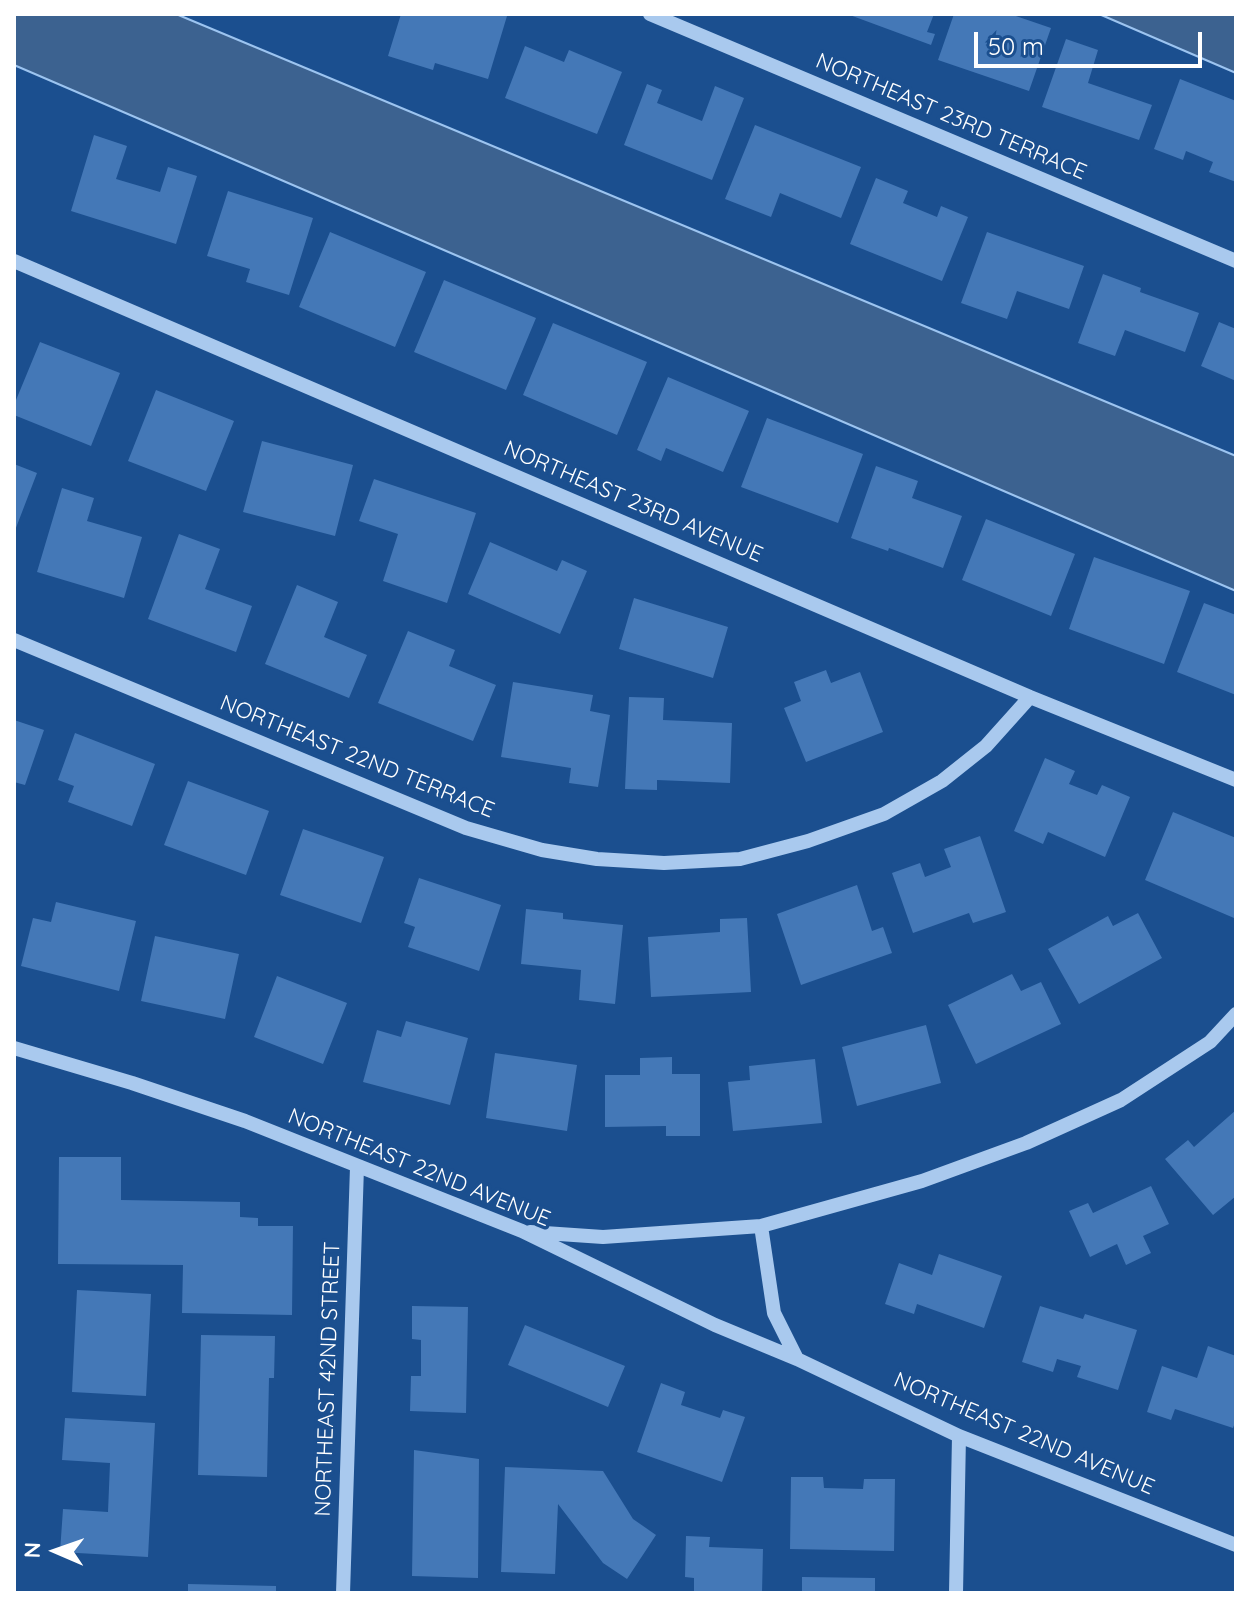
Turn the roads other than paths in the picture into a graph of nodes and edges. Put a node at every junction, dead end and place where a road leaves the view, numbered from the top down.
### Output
1 (650, 14) edge
2 (14, 261) edge
3 (1236, 261) edge
4 (14, 640) edge
5 (1030, 697) junction
6 (1236, 780) edge
7 (1236, 1014) edge
8 (14, 1048) edge
9 (357, 1167) junction
10 (761, 1226) junction
11 (522, 1231) junction
12 (797, 1359) junction
13 (959, 1436) junction
14 (1236, 1545) edge
15 (343, 1593) edge
16 (956, 1593) edge

1 - 3 street, NORTHEAST 23RD TERRACE
2 - 5 street, NORTHEAST 23RD AVENUE
4 - 5 street, NORTHEAST 22ND TERRACE
5 - 6 street, NORTHEAST 23RD AVENUE
7 - 10 street
8 - 9 street, NORTHEAST 22ND AVENUE
9 - 11 street, NORTHEAST 22ND AVENUE
9 - 15 street, NORTHEAST 42ND STREET
10 - 11 street
10 - 12 street
11 - 12 street, NORTHEAST 22ND AVENUE
12 - 13 street, NORTHEAST 22ND AVENUE
13 - 14 street, NORTHEAST 22ND AVENUE
13 - 16 street

